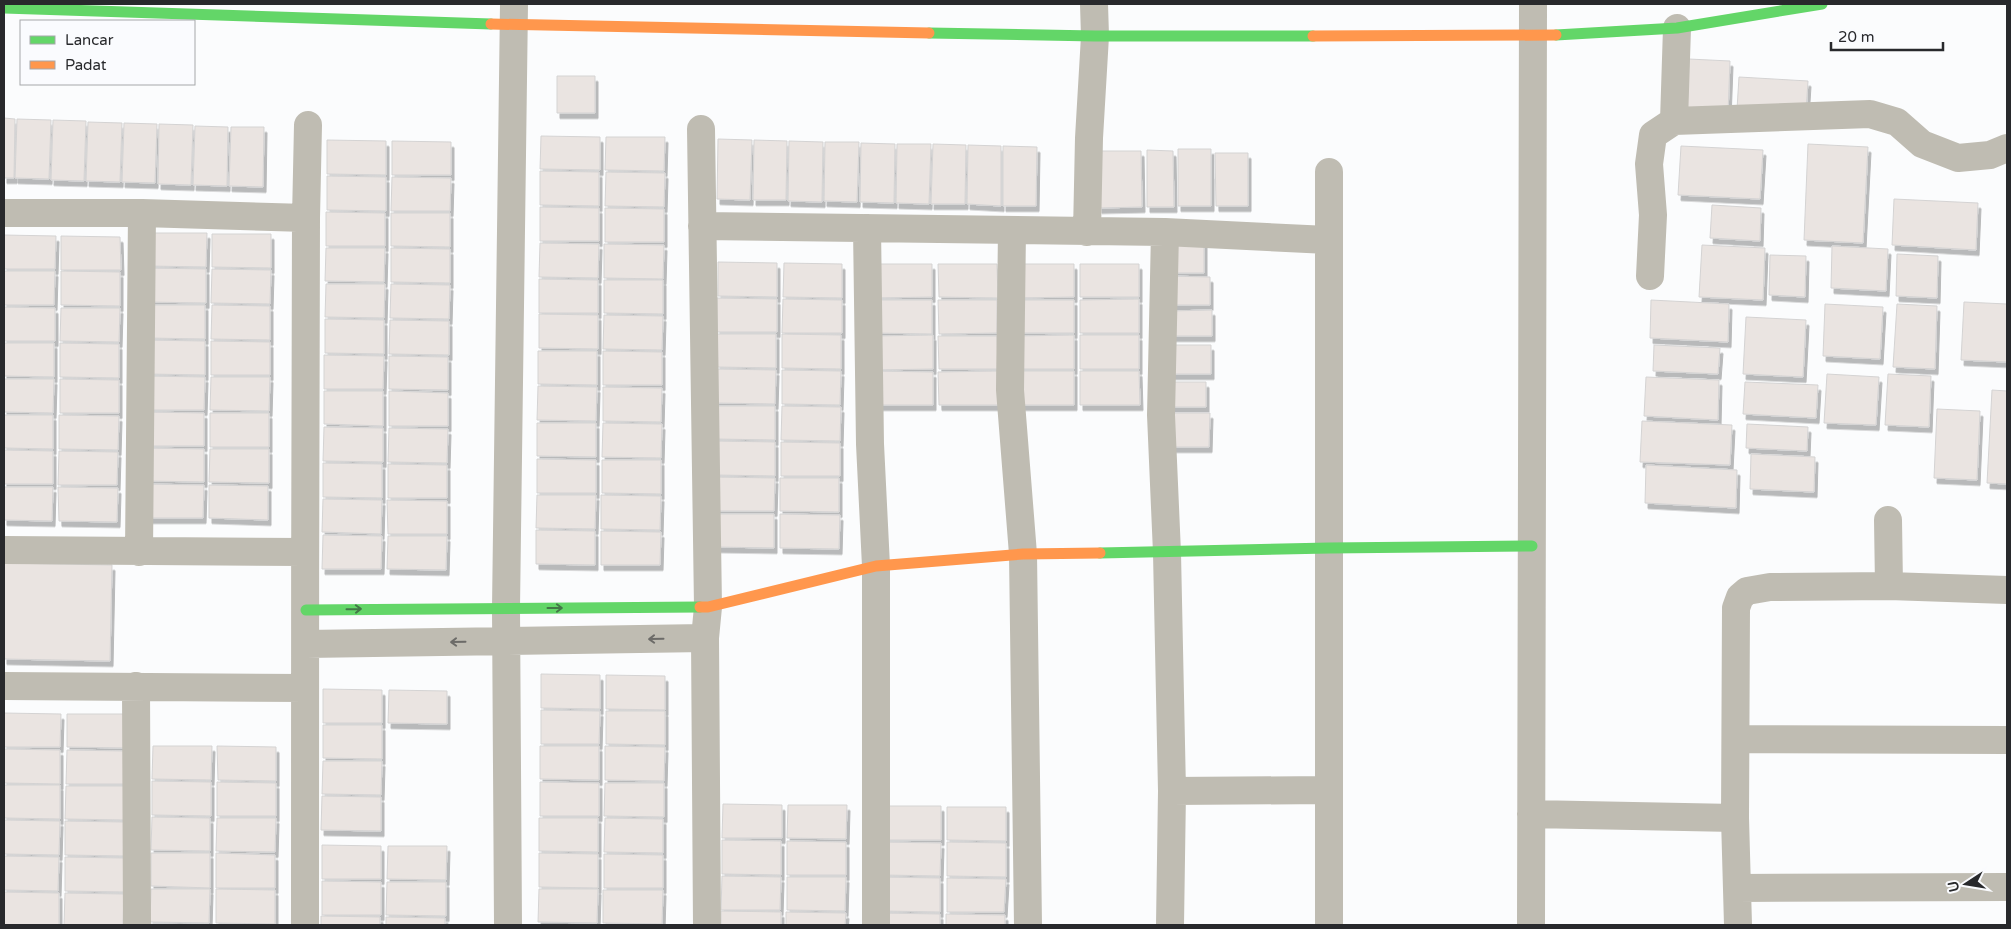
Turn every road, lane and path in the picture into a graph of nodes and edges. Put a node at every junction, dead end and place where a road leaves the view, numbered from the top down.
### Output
1 (1094, 4) edge
2 (1533, 4) edge
3 (1822, 4) edge
4 (4, 8) edge
5 (1734, 12) edge
6 (514, 15) edge
7 (1677, 28) junction
8 (1095, 36) junction
9 (1534, 36) junction
10 (1674, 121) junction
11 (308, 125) dead end
12 (701, 129) dead end
13 (2007, 148) edge
14 (1329, 172) dead end
15 (4, 213) edge
16 (142, 213) junction
17 (306, 218) junction
18 (702, 226) junction
19 (867, 228) junction
20 (1012, 230) junction
21 (1088, 232) junction
22 (1165, 232) junction
23 (1328, 240) junction
24 (1650, 276) dead end
25 (1888, 520) dead end
26 (1532, 546) junction
27 (1328, 548) junction
28 (4, 550) edge
29 (139, 552) junction
30 (304, 552) junction
31 (1023, 554) junction
32 (1167, 554) junction
33 (876, 566) junction
34 (1889, 586) junction
35 (2007, 590) edge
36 (708, 607) junction
37 (506, 608) junction
38 (306, 610) junction
39 (705, 638) junction
40 (507, 642) junction
41 (306, 644) junction
42 (4, 686) edge
43 (136, 686) junction
44 (305, 688) junction
45 (1737, 739) junction
46 (2007, 740) edge
47 (1329, 790) junction
48 (1172, 791) junction
49 (1531, 814) junction
50 (1735, 818) junction
51 (2007, 887) edge
52 (1737, 888) junction
53 (137, 925) edge
54 (305, 925) edge
55 (508, 925) edge
56 (707, 925) edge
57 (876, 925) edge
58 (1028, 925) edge
59 (1170, 925) edge
60 (1329, 925) edge
61 (1531, 925) edge
62 (1738, 925) edge

1 - 8 street
2 - 9 street
3 - 5 street
4 - 6 street
5 - 7 street
6 - 8 street
6 - 37 street
7 - 9 street
7 - 10 street
8 - 9 street
8 - 21 street
9 - 26 street
10 - 13 street
10 - 24 street
11 - 17 street
12 - 18 street
14 - 23 street
15 - 16 street
16 - 17 street
16 - 29 street
17 - 30 street
18 - 19 street
18 - 36 street
19 - 20 street
19 - 33 street
20 - 21 street
20 - 31 street
21 - 22 street
22 - 23 street
22 - 32 street
23 - 27 street
25 - 34 street
26 - 27 street
26 - 49 street
27 - 32 street
27 - 47 street
28 - 29 street
29 - 30 street
30 - 38 street
31 - 32 street
31 - 33 street
31 - 58 street
32 - 48 street
33 - 36 street
33 - 57 street
34 - 35 street
34 - 45 street
37 -> 36 street
36 - 39 street
38 -> 37 street
37 - 40 street
38 - 41 street
39 -> 40 street
39 - 56 street
40 -> 41 street
40 - 55 street
41 - 44 street
42 - 43 street
43 - 44 street
43 - 53 street
44 - 54 street
45 - 46 street
45 - 50 street
47 - 48 street
47 - 60 street
48 - 59 street
49 - 50 street
49 - 61 street
50 - 52 street
51 - 52 street
52 - 62 street

